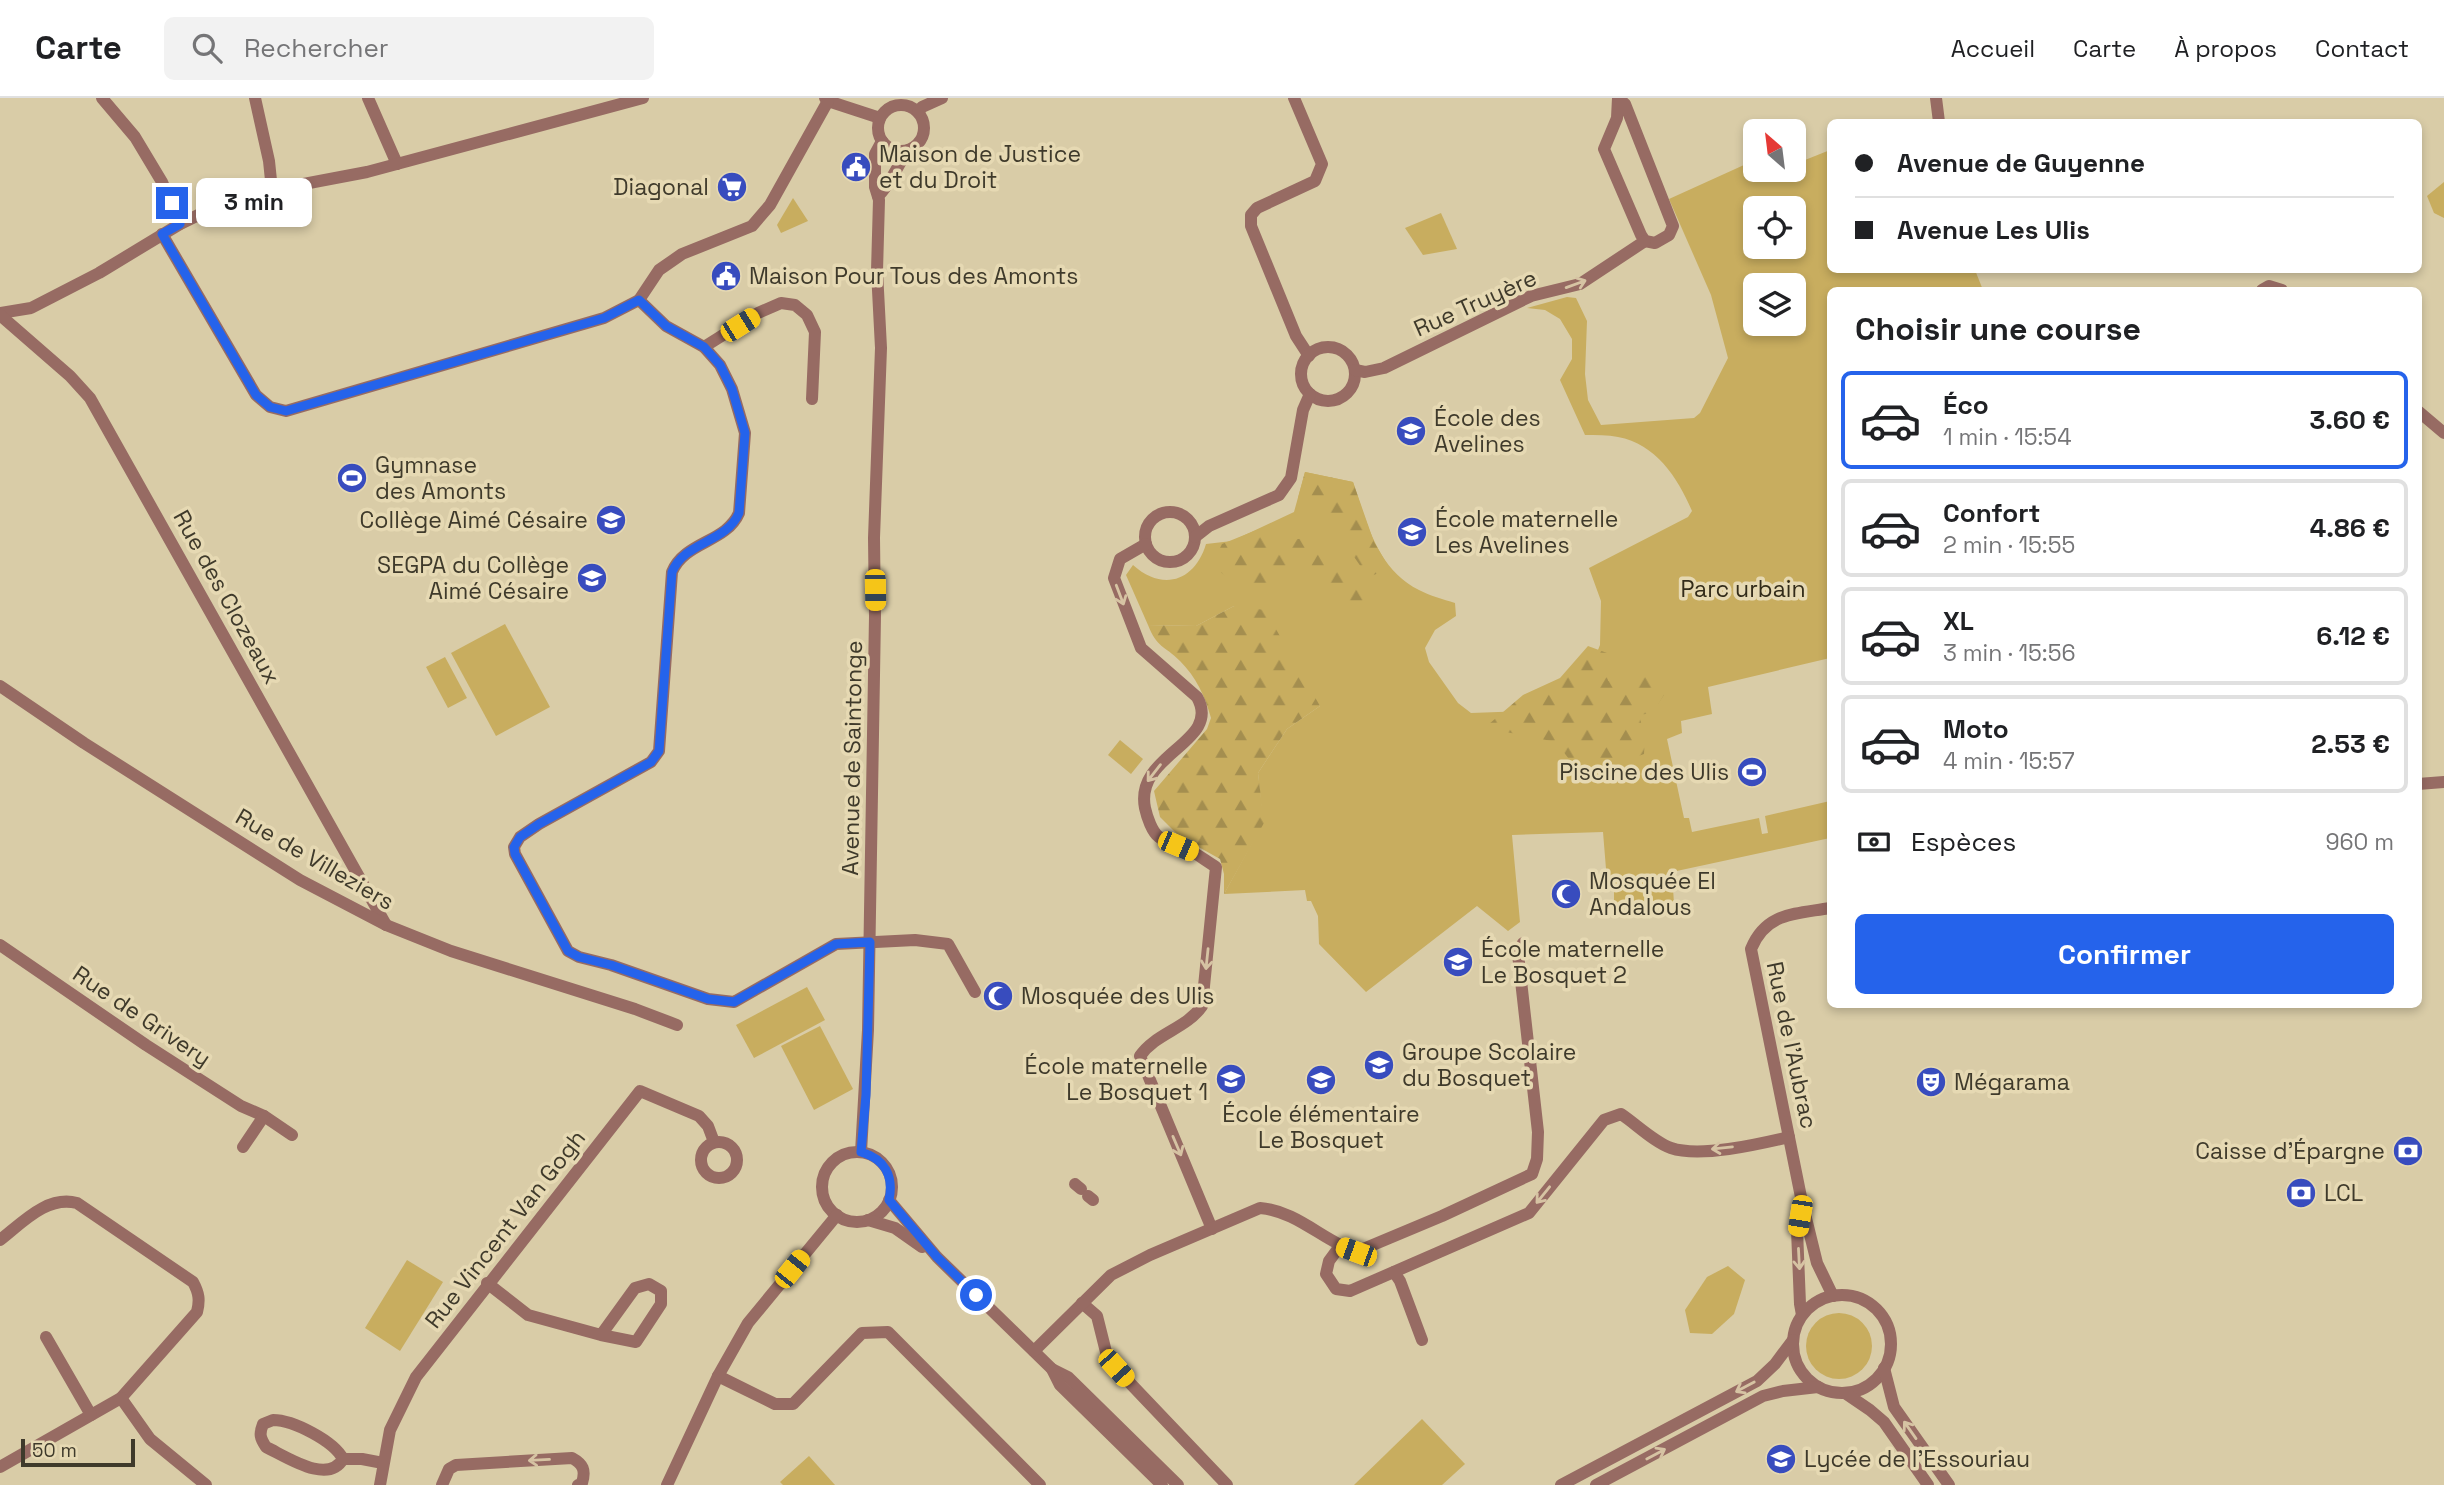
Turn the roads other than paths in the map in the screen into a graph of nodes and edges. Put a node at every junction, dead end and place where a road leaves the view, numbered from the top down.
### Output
1 (102, 98) edge
2 (111, 98) edge
3 (255, 98) edge
4 (368, 98) edge
5 (643, 98) edge
6 (942, 98) edge
7 (1294, 98) edge
8 (1618, 98) edge
9 (1936, 98) edge
10 (826, 100) edge
11 (115, 112) junction
12 (918, 112) junction
13 (880, 118) junction
14 (1939, 119) edge
15 (882, 141) junction
16 (909, 150) junction
17 (397, 164) junction
18 (272, 190) junction
19 (878, 196) junction
20 (180, 224) junction
21 (162, 234) junction
22 (1645, 241) junction
23 (639, 300) junction
24 (0, 314) edge
25 (704, 347) junction
26 (1309, 356) junction
27 (1355, 370) junction
28 (1310, 394) junction
29 (812, 399) dead end
30 (2422, 414) edge
31 (2444, 433) edge
32 (1195, 537) junction
33 (1146, 544) junction
34 (0, 686) edge
35 (2444, 782) edge
36 (2422, 784) edge
37 (1827, 909) edge
38 (386, 925) junction
39 (870, 942) junction
40 (1523, 943) dead end
41 (0, 946) edge
42 (975, 992) dead end
43 (677, 1024) dead end
44 (264, 1116) junction
45 (292, 1135) dead end
46 (1789, 1136) junction
47 (714, 1142) dead end
48 (243, 1147) dead end
49 (861, 1152) junction
50 (889, 1200) junction
51 (1802, 1202) junction
52 (836, 1215) junction
53 (868, 1220) junction
54 (1212, 1229) junction
55 (0, 1240) edge
56 (1340, 1246) junction
57 (937, 1257) junction
58 (1394, 1272) junction
59 (488, 1283) junction
60 (1833, 1296) junction
61 (1082, 1303) junction
62 (1802, 1315) junction
63 (601, 1335) junction
64 (46, 1337) dead end
65 (1422, 1340) dead end
66 (1793, 1340) junction
67 (1034, 1351) junction
68 (1884, 1368) junction
69 (1052, 1369) junction
70 (718, 1376) junction
71 (1818, 1387) junction
72 (1845, 1393) junction
73 (121, 1398) junction
74 (91, 1415) junction
75 (343, 1459) junction
76 (383, 1463) junction
77 (0, 1467) edge
78 (206, 1485) edge
79 (380, 1485) edge
80 (442, 1485) edge
81 (578, 1485) edge
82 (667, 1485) edge
83 (1040, 1485) edge
84 (1162, 1485) edge
85 (1178, 1485) edge
86 (1227, 1485) edge
87 (1561, 1485) edge
88 (1596, 1485) edge
89 (1928, 1485) edge
90 (1949, 1485) edge

1 - 11 street
2 - 11 street
3 - 18 street
4 - 17 street
5 - 17 street
6 - 12 street
7 - 26 street
8 - 22 street
8 - 22 street, Rue Truyère
9 - 14 street
10 - 13 street
10 - 23 street
11 - 20 street
12 - 13 street
12 - 16 street
13 - 15 street
15 - 16 street
15 - 19 street, Avenue de Saintonge
16 - 19 street
17 - 18 street
18 - 20 street
19 - 39 street, Avenue de Saintonge
20 - 21 street
21 - 23 street
21 - 24 street
27 -> 22 street, Rue Truyère
23 - 25 street
24 - 38 street, Rue des Clozeaux
25 - 29 street
25 - 39 street
26 - 27 street
26 - 28 street
27 - 28 street
28 - 32 street
30 - 31 street
32 - 33 street
32 - 33 street
33 -> 54 street
34 - 38 street, Rue de Villeziers
35 - 36 street
37 - 46 street, Rue de l'Aubrac
38 - 43 street, Rue de Villeziers
39 - 42 street
39 - 49 street, Avenue de Saintonge
40 - 56 street
41 - 44 street, Rue de Grivery
44 - 45 street, Rue de Grivery
44 - 48 street
46 - 51 street, Rue de l'Aubrac
46 -> 58 street
47 - 59 street, Rue Vincent Van Gogh
49 - 50 street
49 - 52 street
50 - 53 street
50 - 57 street
51 - 60 street, Rue de l'Aubrac
51 -> 62 street, Rue de l'Aubrac
52 - 53 street
52 - 70 street
53 - 57 street
54 - 56 street
54 - 61 street
55 - 73 street
56 - 58 street
57 - 67 street
58 - 65 street
59 - 63 street
59 - 76 street, Rue Vincent Van Gogh
60 - 62 street
60 - 68 street
61 - 67 street
61 - 86 street
62 - 66 street
63 - 63 street
64 - 74 street
66 - 71 street
66 -> 87 street
67 - 69 street
68 - 72 street
90 -> 68 street
69 - 84 street
69 - 85 street
70 - 82 street
70 - 83 street
71 - 72 street
88 -> 71 street
72 - 89 street
73 - 74 street
73 - 78 street
74 - 77 street
75 - 75 street
75 - 76 street
76 - 79 street, Rue Vincent Van Gogh
81 -> 80 street

